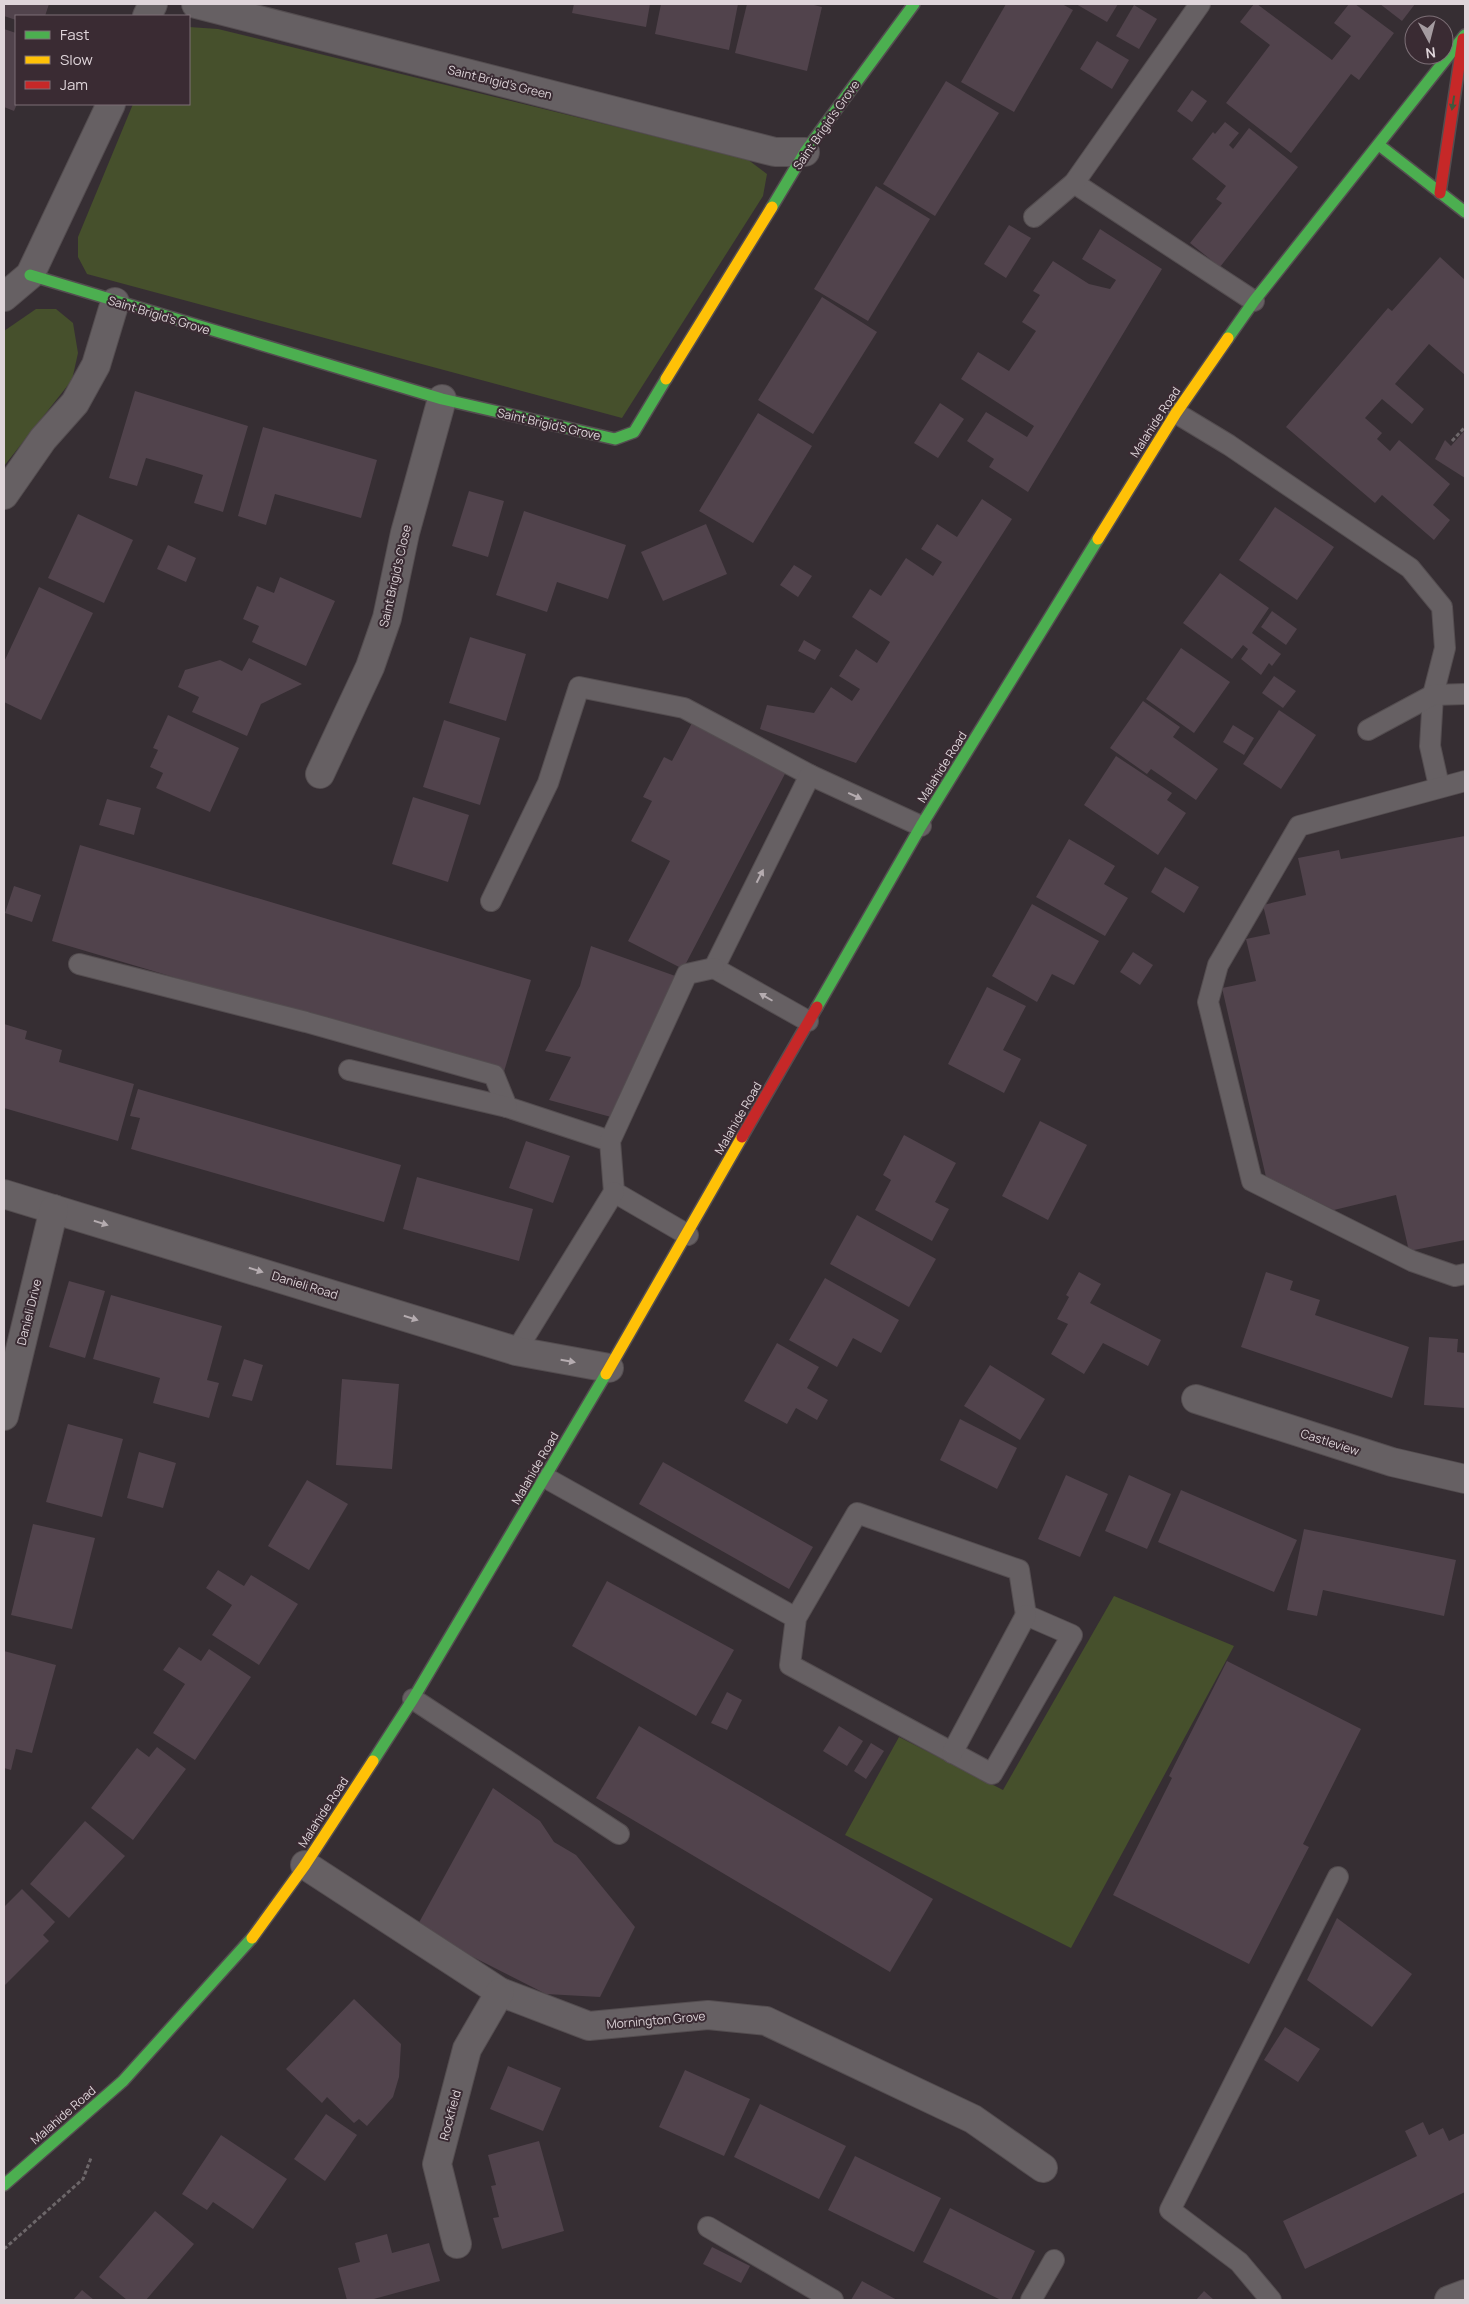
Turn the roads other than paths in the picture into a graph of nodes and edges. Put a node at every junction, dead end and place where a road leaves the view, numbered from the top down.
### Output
1 (196, 4) edge
2 (914, 4) edge
3 (1200, 4) edge
4 (1464, 36) edge
5 (111, 105) edge
6 (1378, 144) junction
7 (805, 152) junction
8 (1074, 182) junction
9 (1440, 193) junction
10 (1465, 212) edge
11 (1034, 217) dead end
12 (30, 275) junction
13 (4, 297) edge
14 (1254, 301) junction
15 (115, 302) junction
16 (442, 399) junction
17 (1176, 413) junction
18 (4, 494) edge
19 (1465, 694) edge
20 (1433, 695) junction
21 (1368, 730) dead end
22 (320, 774) dead end
23 (810, 775) junction
24 (1465, 781) edge
25 (1439, 786) junction
26 (922, 826) junction
27 (491, 902) dead end
28 (79, 964) dead end
29 (714, 968) junction
30 (808, 1021) junction
31 (349, 1070) dead end
32 (506, 1107) junction
33 (610, 1140) junction
34 (614, 1192) junction
35 (4, 1194) edge
36 (54, 1209) junction
37 (688, 1235) junction
38 (1465, 1274) edge
39 (516, 1351) junction
40 (609, 1368) junction
41 (1196, 1399) dead end
42 (4, 1416) edge
43 (546, 1478) junction
44 (1465, 1479) edge
45 (1026, 1615) junction
46 (796, 1618) junction
47 (413, 1700) junction
48 (952, 1753) junction
49 (619, 1834) dead end
50 (305, 1865) junction
51 (1338, 1877) dead end
52 (500, 1992) junction
53 (1043, 2168) dead end
54 (4, 2184) edge
55 (708, 2227) dead end
56 (457, 2244) dead end
57 (1054, 2260) dead end
58 (1465, 2294) edge
59 (834, 2300) edge
60 (1032, 2300) edge
61 (1271, 2300) edge
62 (1449, 2300) edge

1 - 7 street, Saint Brigid's Green
2 - 7 main road, Saint Brigid's Grove
3 - 8 lane
4 - 6 main road, Malahide Road
4 -> 9 main road
5 - 12 street
6 - 9 main road
6 - 14 main road, Malahide Road
7 - 16 main road, Saint Brigid's Grove
8 - 11 lane
8 - 14 lane
9 - 10 main road
12 - 13 street
12 - 15 main road, Saint Brigid's Grove
14 - 17 main road, Malahide Road
15 - 16 main road, Saint Brigid's Grove
15 - 18 street
16 - 22 street, Saint Brigid's Close
17 - 20 lane
17 - 26 main road, Malahide Road
19 - 20 lane
20 - 21 lane
20 - 25 lane
23 -> 26 lane
23 - 27 lane
29 -> 23 lane
24 - 25 lane
25 - 38 lane
26 - 30 main road, Malahide Road
28 - 32 lane
30 -> 29 lane
29 - 33 lane
30 - 37 main road, Malahide Road
31 - 32 lane
32 - 33 lane
33 - 34 lane
34 - 37 lane
34 - 39 lane
35 - 36 street, Danieli Road
36 -> 39 street, Danieli Road
36 - 42 street, Danieli Drive
37 - 40 main road, Malahide Road
39 -> 40 street, Danieli Road
40 - 43 main road, Malahide Road
41 - 44 street, Castleview
43 - 46 lane
43 - 47 main road, Malahide Road
45 - 46 lane
45 - 48 lane
45 - 48 lane
46 - 48 lane
47 - 49 lane
47 - 50 main road, Malahide Road
50 - 52 street, Mornington Grove
50 - 54 main road, Malahide Road
51 - 61 lane
52 - 53 street, Mornington Grove
52 - 56 street, Rockfield
55 - 59 lane
57 - 60 lane
58 - 62 street

